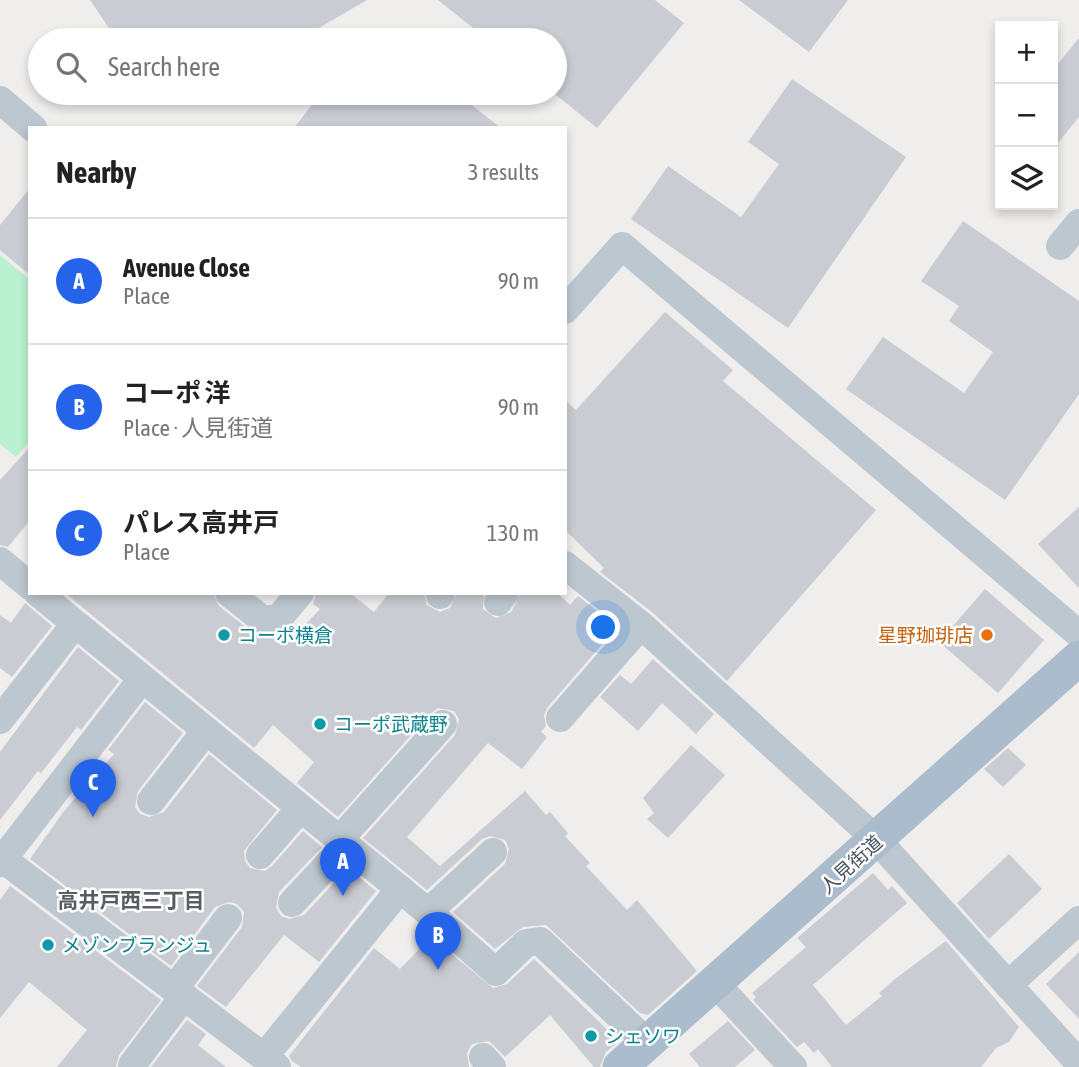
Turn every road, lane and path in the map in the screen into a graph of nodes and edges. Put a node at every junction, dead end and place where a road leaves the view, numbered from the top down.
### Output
1 (0, 100) edge
2 (31, 126) edge
3 (1079, 223) edge
4 (1059, 246) dead end
5 (567, 308) edge
6 (567, 567) edge
7 (43, 595) edge
8 (232, 595) edge
9 (298, 595) edge
10 (75, 624) junction
11 (641, 625) junction
12 (1079, 634) edge
13 (1079, 658) edge
14 (141, 680) junction
15 (560, 718) dead end
16 (0, 720) edge
17 (443, 724) dead end
18 (205, 732) junction
19 (151, 801) dead end
20 (300, 809) junction
21 (877, 840) junction
22 (342, 843) junction
23 (493, 852) dead end
24 (260, 855) dead end
25 (1, 860) edge
26 (400, 889) junction
27 (292, 903) dead end
28 (428, 912) junction
29 (228, 918) dead end
30 (1079, 920) edge
31 (716, 984) junction
32 (1008, 985) junction
33 (179, 992) junction
34 (649, 1044) junction
35 (271, 1062) edge
36 (1079, 1063) edge
37 (132, 1065) dead end
38 (620, 1067) edge
39 (793, 1067) edge

1 - 2 street
3 - 4 street
5 - 12 street
6 - 11 street
7 - 10 street
8 - 9 street
10 - 14 street
10 - 16 street
11 - 15 street
11 - 21 street
13 - 21 main road, 人見街道
14 - 18 street
14 - 25 street
17 - 22 street
18 - 19 street
18 - 20 street
20 - 22 street
20 - 24 street
21 - 31 main road, 人見街道
21 - 32 street
22 - 26 street
22 - 27 street
23 - 28 street
25 - 33 street
26 - 28 street
26 - 35 street
28 - 34 street
29 - 33 street
30 - 32 street
31 - 34 main road, 人見街道
31 - 39 street
32 - 36 street
33 - 35 street
33 - 37 street
34 - 38 main road, 人見街道

